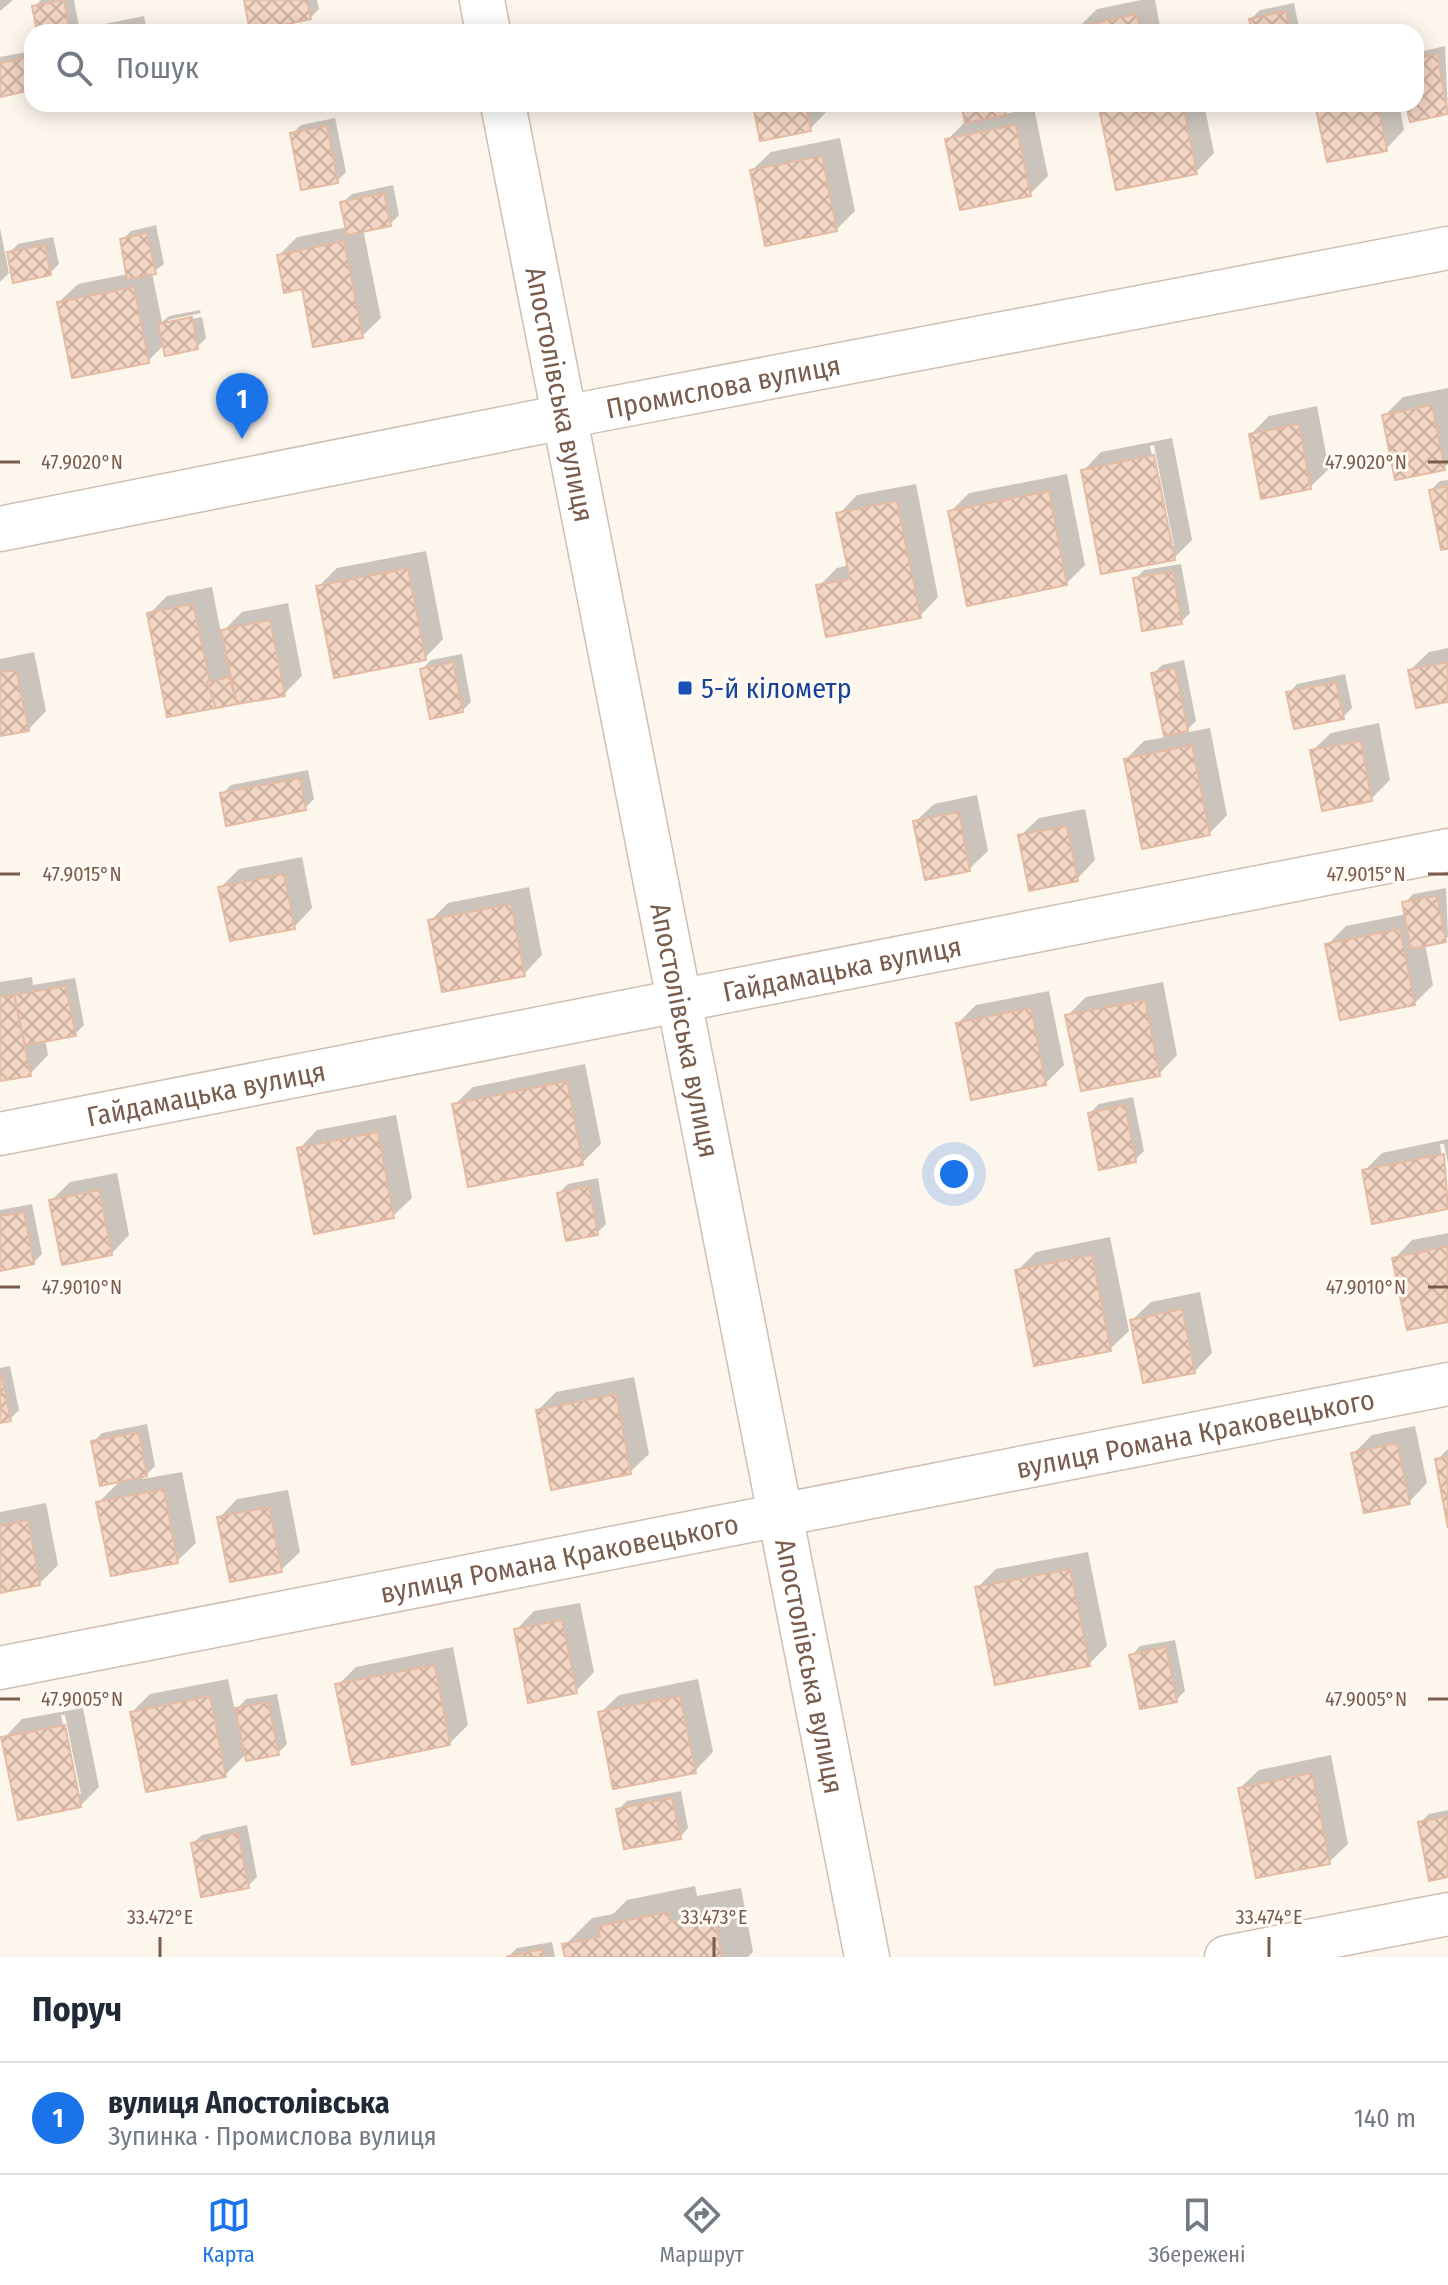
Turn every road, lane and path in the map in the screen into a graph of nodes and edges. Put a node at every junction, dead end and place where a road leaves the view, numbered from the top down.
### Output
1 (482, 0) edge
2 (486, 24) edge
3 (505, 112) edge
4 (1448, 248) edge
5 (564, 417) junction
6 (0, 529) edge
7 (1448, 850) edge
8 (679, 1000) junction
9 (0, 1134) edge
10 (1448, 1384) edge
11 (780, 1514) junction
12 (0, 1668) edge
13 (1448, 1914) edge
14 (867, 1957) edge
15 (1226, 1957) edge

1 - 2 street
3 - 5 street, Апостолівська вулиця
4 - 5 street, Промислова вулиця
5 - 6 street, Промислова вулиця
5 - 8 street, Апостолівська вулиця
7 - 8 street, Гайдамацька вулиця
8 - 9 street, Гайдамацька вулиця
8 - 11 street, Апостолівська вулиця
10 - 11 street, вулиця Романа Краковецького
11 - 12 street, вулиця Романа Краковецького
11 - 14 street, Апостолівська вулиця
13 - 15 street

